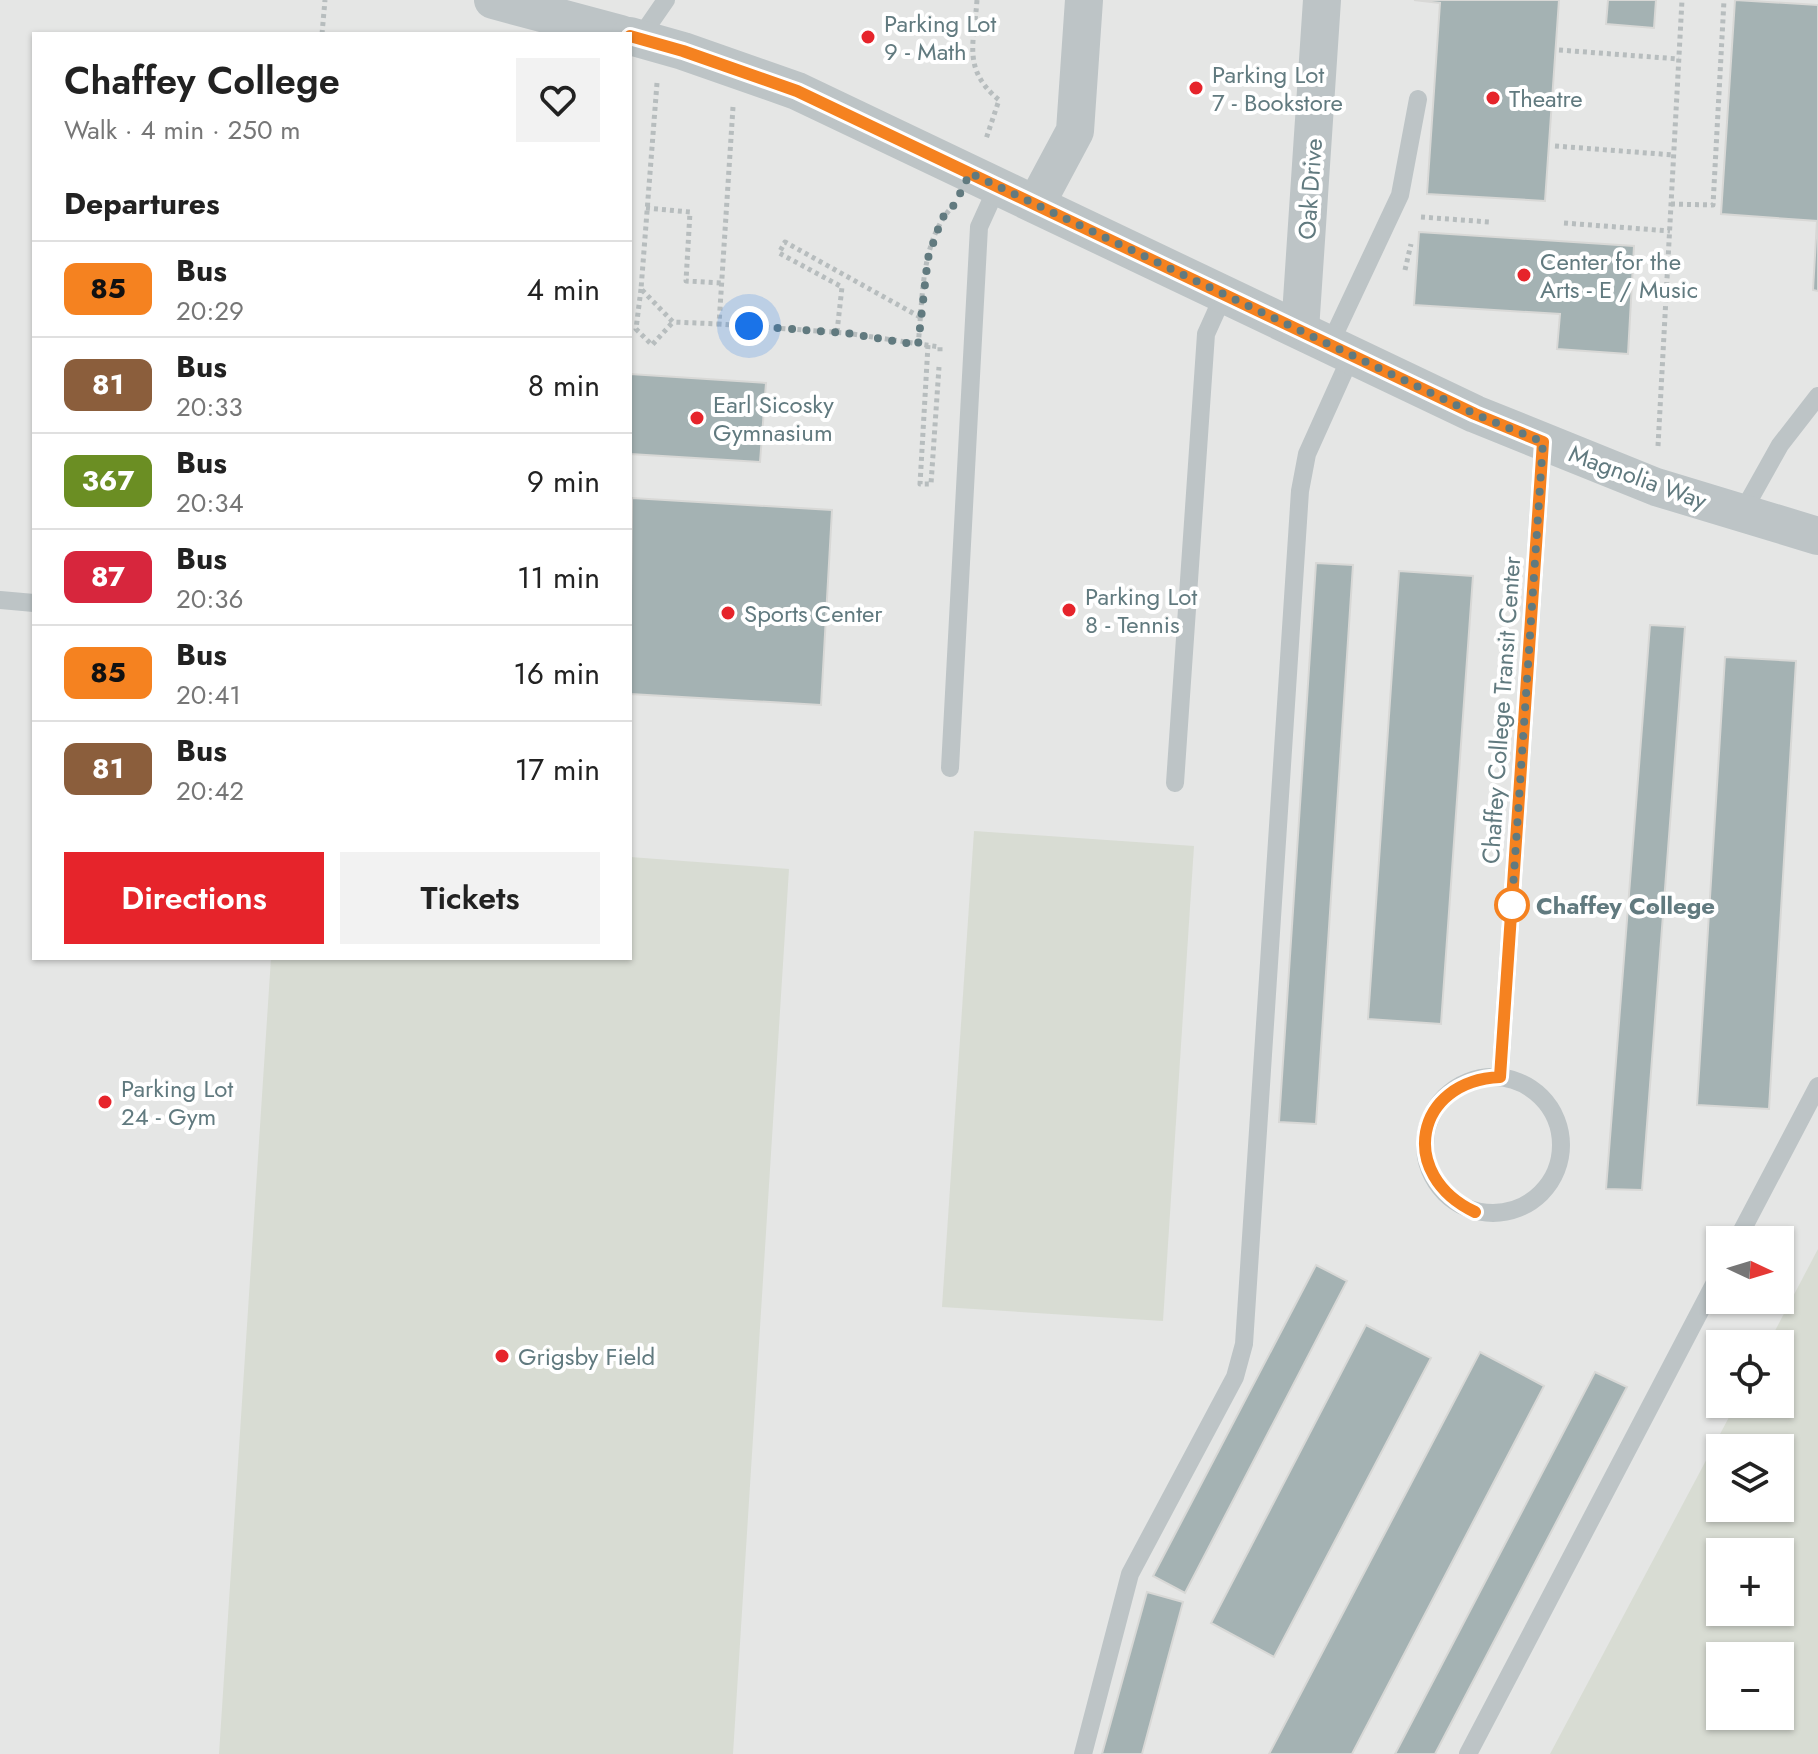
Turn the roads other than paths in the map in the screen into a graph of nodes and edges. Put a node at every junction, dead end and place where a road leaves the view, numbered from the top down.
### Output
1 (493, 0) edge
2 (666, 0) edge
3 (1084, 0) edge
4 (1322, 0) edge
5 (615, 32) edge
6 (632, 34) edge
7 (632, 37) edge
8 (1418, 99) dead end
9 (984, 179) junction
10 (1036, 204) junction
11 (1224, 294) junction
12 (1327, 343) junction
13 (1818, 396) edge
14 (1543, 442) junction
15 (1742, 513) junction
16 (1818, 536) edge
17 (0, 600) edge
18 (32, 603) edge
19 (950, 768) dead end
20 (1175, 783) dead end
21 (1500, 1077) junction
22 (1818, 1086) edge
23 (1744, 1226) edge
24 (1706, 1300) edge
25 (1083, 1754) edge
26 (1468, 1754) edge

1 - 5 street, Magnolia Way
2 - 6 lane
3 - 10 street
4 - 12 street, Oak Drive
7 - 9 street, Magnolia Way
8 - 12 lane
9 - 10 street, Magnolia Way
9 - 19 lane
10 - 11 street, Magnolia Way
11 - 12 street, Magnolia Way
11 - 20 lane
12 - 14 street, Magnolia Way
12 - 25 lane
13 - 15 lane
14 - 15 street, Magnolia Way
14 - 21 lane, Chaffey College Transit Center
15 - 16 street, Magnolia Way
17 - 18 lane
21 - 21 lane
22 - 23 lane
24 - 26 lane

